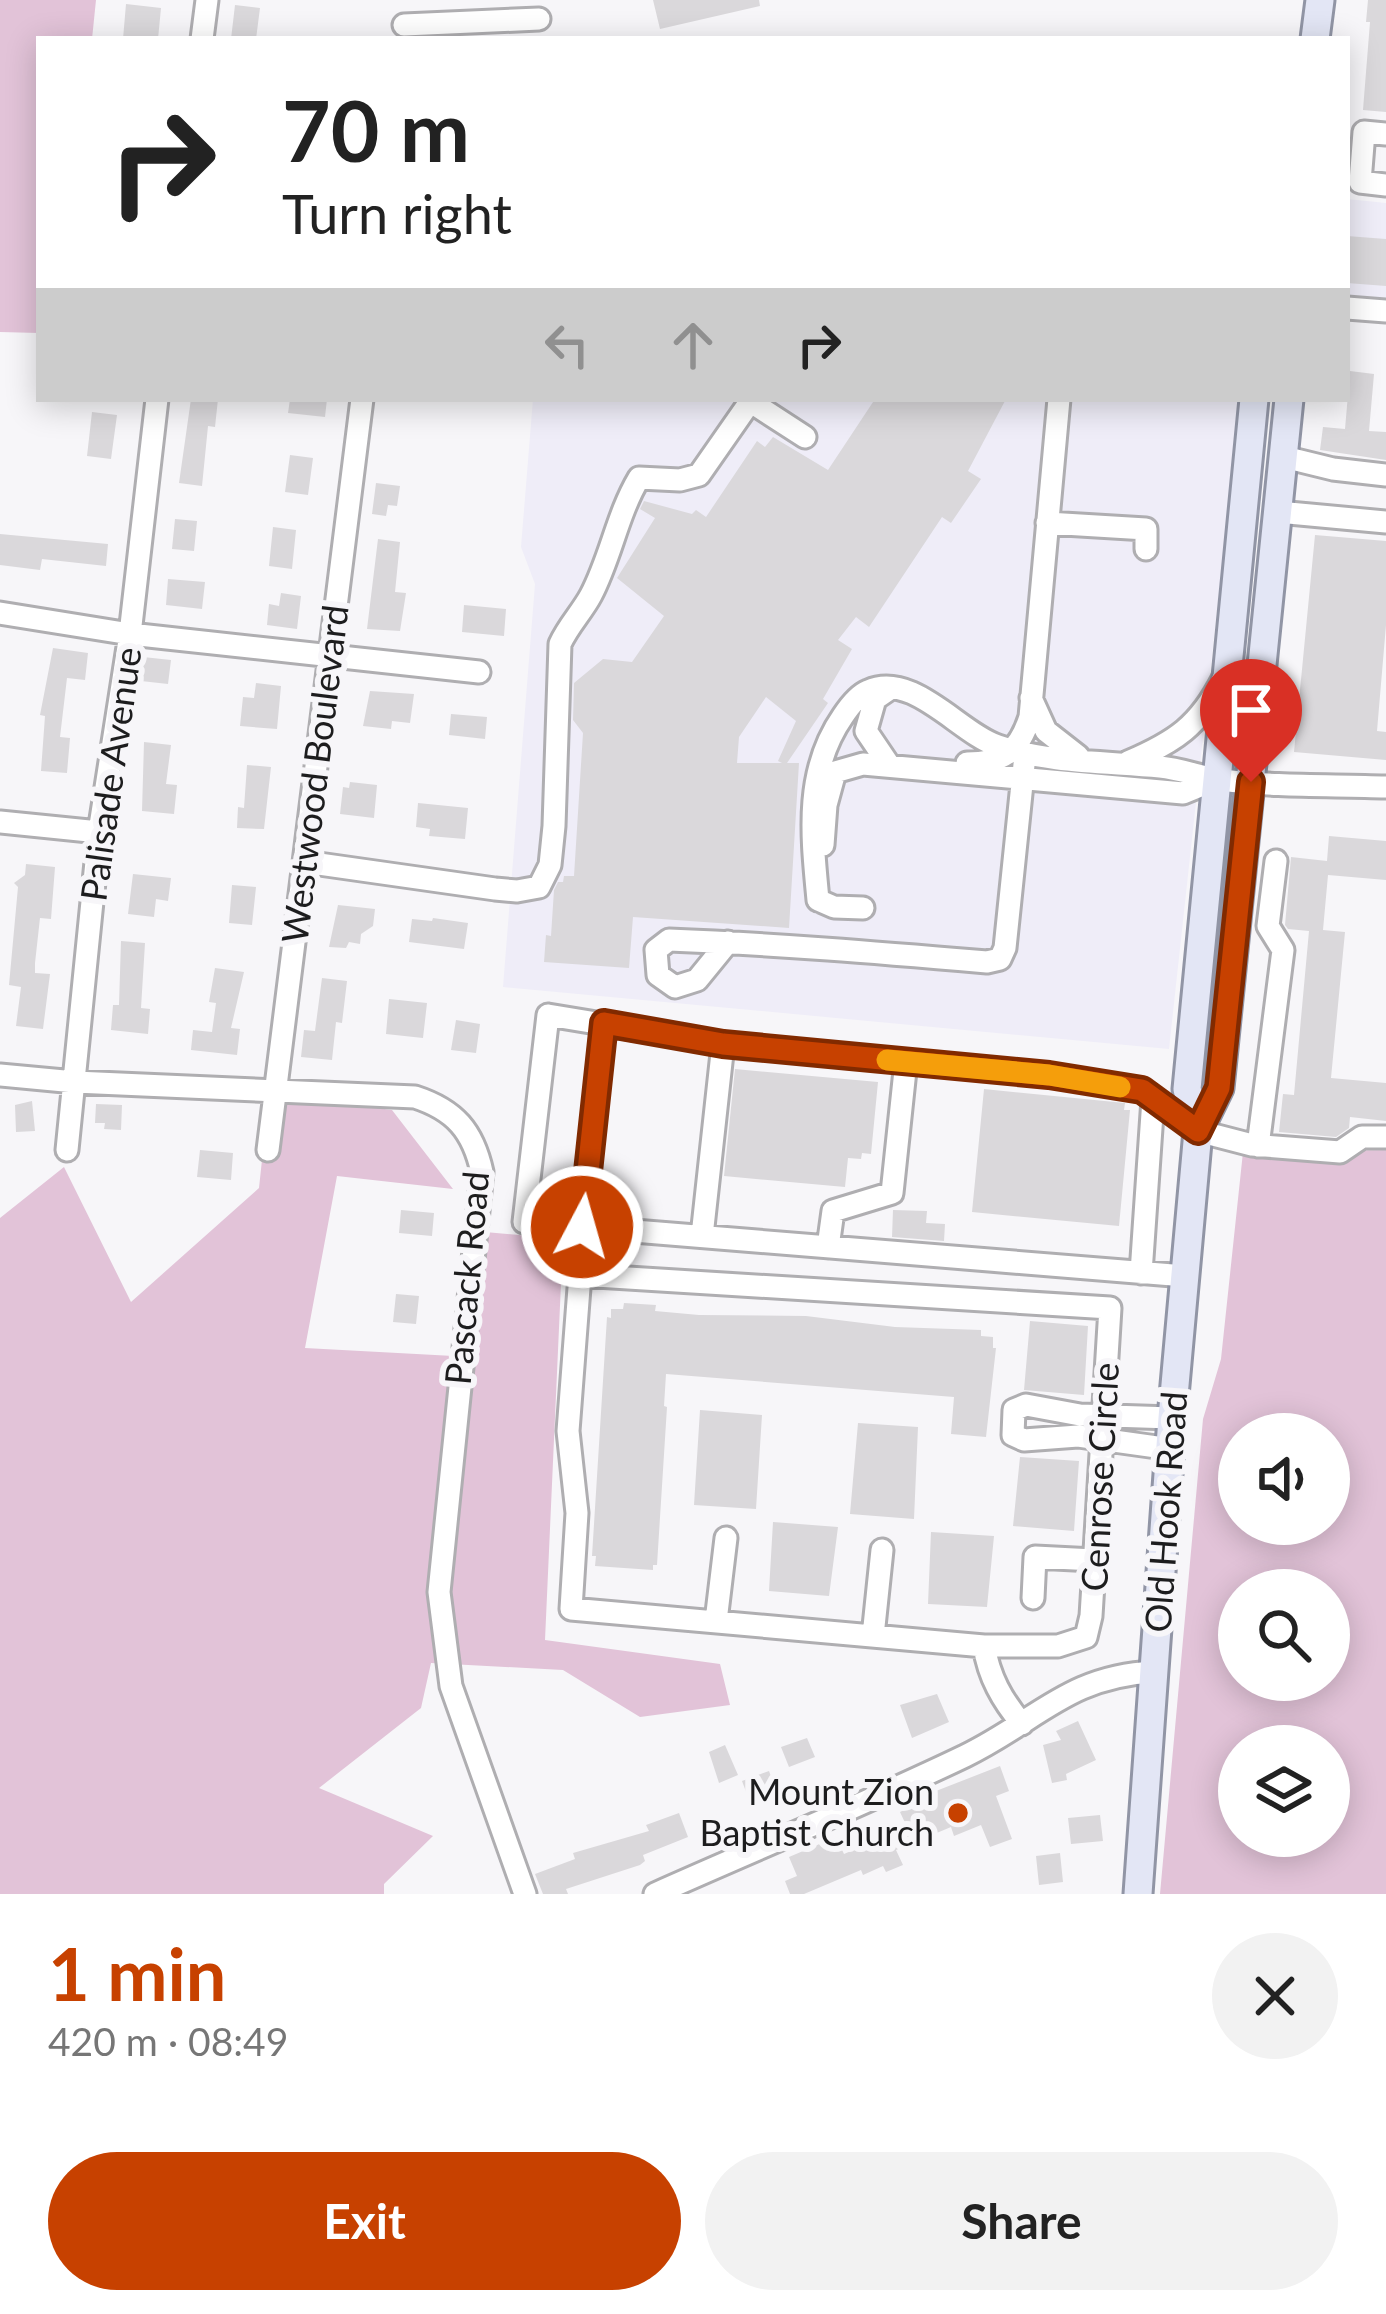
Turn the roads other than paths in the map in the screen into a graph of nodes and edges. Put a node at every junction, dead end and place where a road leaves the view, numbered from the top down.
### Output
1 (207, 0) edge
2 (406, 0) edge
3 (1320, 0) edge
4 (539, 19) dead end
5 (403, 32) edge
6 (202, 36) edge
7 (1315, 36) edge
8 (1386, 134) edge
9 (1386, 185) edge
10 (1350, 308) edge
11 (1386, 311) edge
12 (157, 402) edge
13 (362, 402) edge
14 (751, 402) edge
15 (755, 402) edge
16 (1059, 402) edge
17 (1254, 402) edge
18 (1288, 402) edge
19 (805, 437) dead end
20 (1284, 457) junction
21 (1386, 475) edge
22 (1278, 512) junction
23 (1386, 522) edge
24 (1047, 523) junction
25 (1147, 549) dead end
26 (0, 613) edge
27 (130, 634) junction
28 (330, 653) junction
29 (1232, 662) junction
30 (479, 672) dead end
31 (892, 688) junction
32 (1030, 698) junction
33 (985, 742) junction
34 (1019, 753) junction
35 (1083, 759) junction
36 (1124, 763) junction
37 (889, 766) junction
38 (917, 769) junction
39 (1217, 779) junction
40 (1022, 780) junction
41 (1251, 782) junction
42 (1386, 787) edge
43 (0, 823) edge
44 (99, 832) junction
45 (1276, 861) dead end
46 (305, 862) junction
47 (818, 901) junction
48 (863, 908) dead end
49 (728, 942) dead end
50 (604, 1023) junction
51 (723, 1044) junction
52 (906, 1061) junction
53 (0, 1075) edge
54 (75, 1082) junction
55 (273, 1091) junction
56 (1153, 1099) junction
57 (1198, 1131) junction
58 (1386, 1137) edge
59 (1258, 1146) junction
60 (67, 1150) dead end
61 (268, 1150) dead end
62 (582, 1227) junction
63 (702, 1236) junction
64 (828, 1247) junction
65 (1141, 1273) junction
66 (1185, 1276) junction
67 (1103, 1416) junction
68 (1172, 1418) junction
69 (1102, 1439) junction
70 (1171, 1449) junction
71 (726, 1538) dead end
72 (882, 1550) dead end
73 (1094, 1560) junction
74 (1033, 1598) dead end
75 (716, 1621) junction
76 (873, 1636) junction
77 (984, 1646) junction
78 (1154, 1672) junction
79 (1022, 1724) junction
80 (525, 1894) edge
81 (655, 1894) edge
82 (1138, 1894) edge

1 - 6 street
2 - 5 street
3 - 7 main road
4 - 5 street
8 - 9 street
10 - 11 street
12 - 27 street, Palisade Avenue
13 - 28 street, Westwood Boulevard
14 - 46 street
15 - 19 street
16 - 24 street
17 - 29 main road, Old Hook Road
18 - 20 main road, Old Hook Road
20 - 21 street
20 - 22 main road, Old Hook Road
22 - 23 street
22 - 41 main road, Old Hook Road
24 - 25 street
24 - 32 street
26 - 27 street
27 - 28 street
27 - 44 street, Palisade Avenue
28 - 30 street
28 - 46 street, Westwood Boulevard
29 - 36 street
29 - 39 main road, Old Hook Road
31 - 33 street
31 - 37 street
31 - 47 street
32 - 33 street
32 - 34 street
32 - 35 street
33 - 34 street
34 - 35 street
34 - 38 street
34 - 40 street
35 - 36 street
36 - 39 street
37 - 38 street
37 - 47 street
38 - 40 street
39 - 40 street
39 - 41 street
39 - 57 main road, Old Hook Road
40 - 49 street
41 - 42 street
41 - 57 main road, Old Hook Road
43 - 44 street
44 - 54 street, Palisade Avenue
45 - 59 street
46 - 55 street, Westwood Boulevard
47 - 48 street
50 - 51 street
50 - 62 street
50 - 62 street
51 - 52 street
51 - 63 street
52 - 56 street
52 - 64 street
53 - 54 street, Pascack Road
54 - 55 street, Pascack Road
54 - 60 street, Palisade Avenue
55 - 61 street, Westwood Boulevard
55 - 80 street, Pascack Road
56 - 57 street
56 - 65 street
57 - 59 street
57 - 66 main road, Old Hook Road
58 - 59 street
62 - 63 street
63 - 64 street
64 - 65 street
65 - 66 street
66 - 68 main road, Old Hook Road
67 - 68 street
67 - 69 street, Cenrose Circle
67 - 69 street
67 - 75 street, Cenrose Circle
68 - 70 main road, Old Hook Road
69 - 70 street
69 - 73 street, Cenrose Circle
70 - 78 main road, Old Hook Road
71 - 75 street
72 - 76 street
73 - 74 street
73 - 77 street, Cenrose Circle
75 - 76 street, Cenrose Circle
76 - 77 street, Cenrose Circle
77 - 79 street
78 - 79 street
78 - 82 main road, Old Hook Road
79 - 81 street

